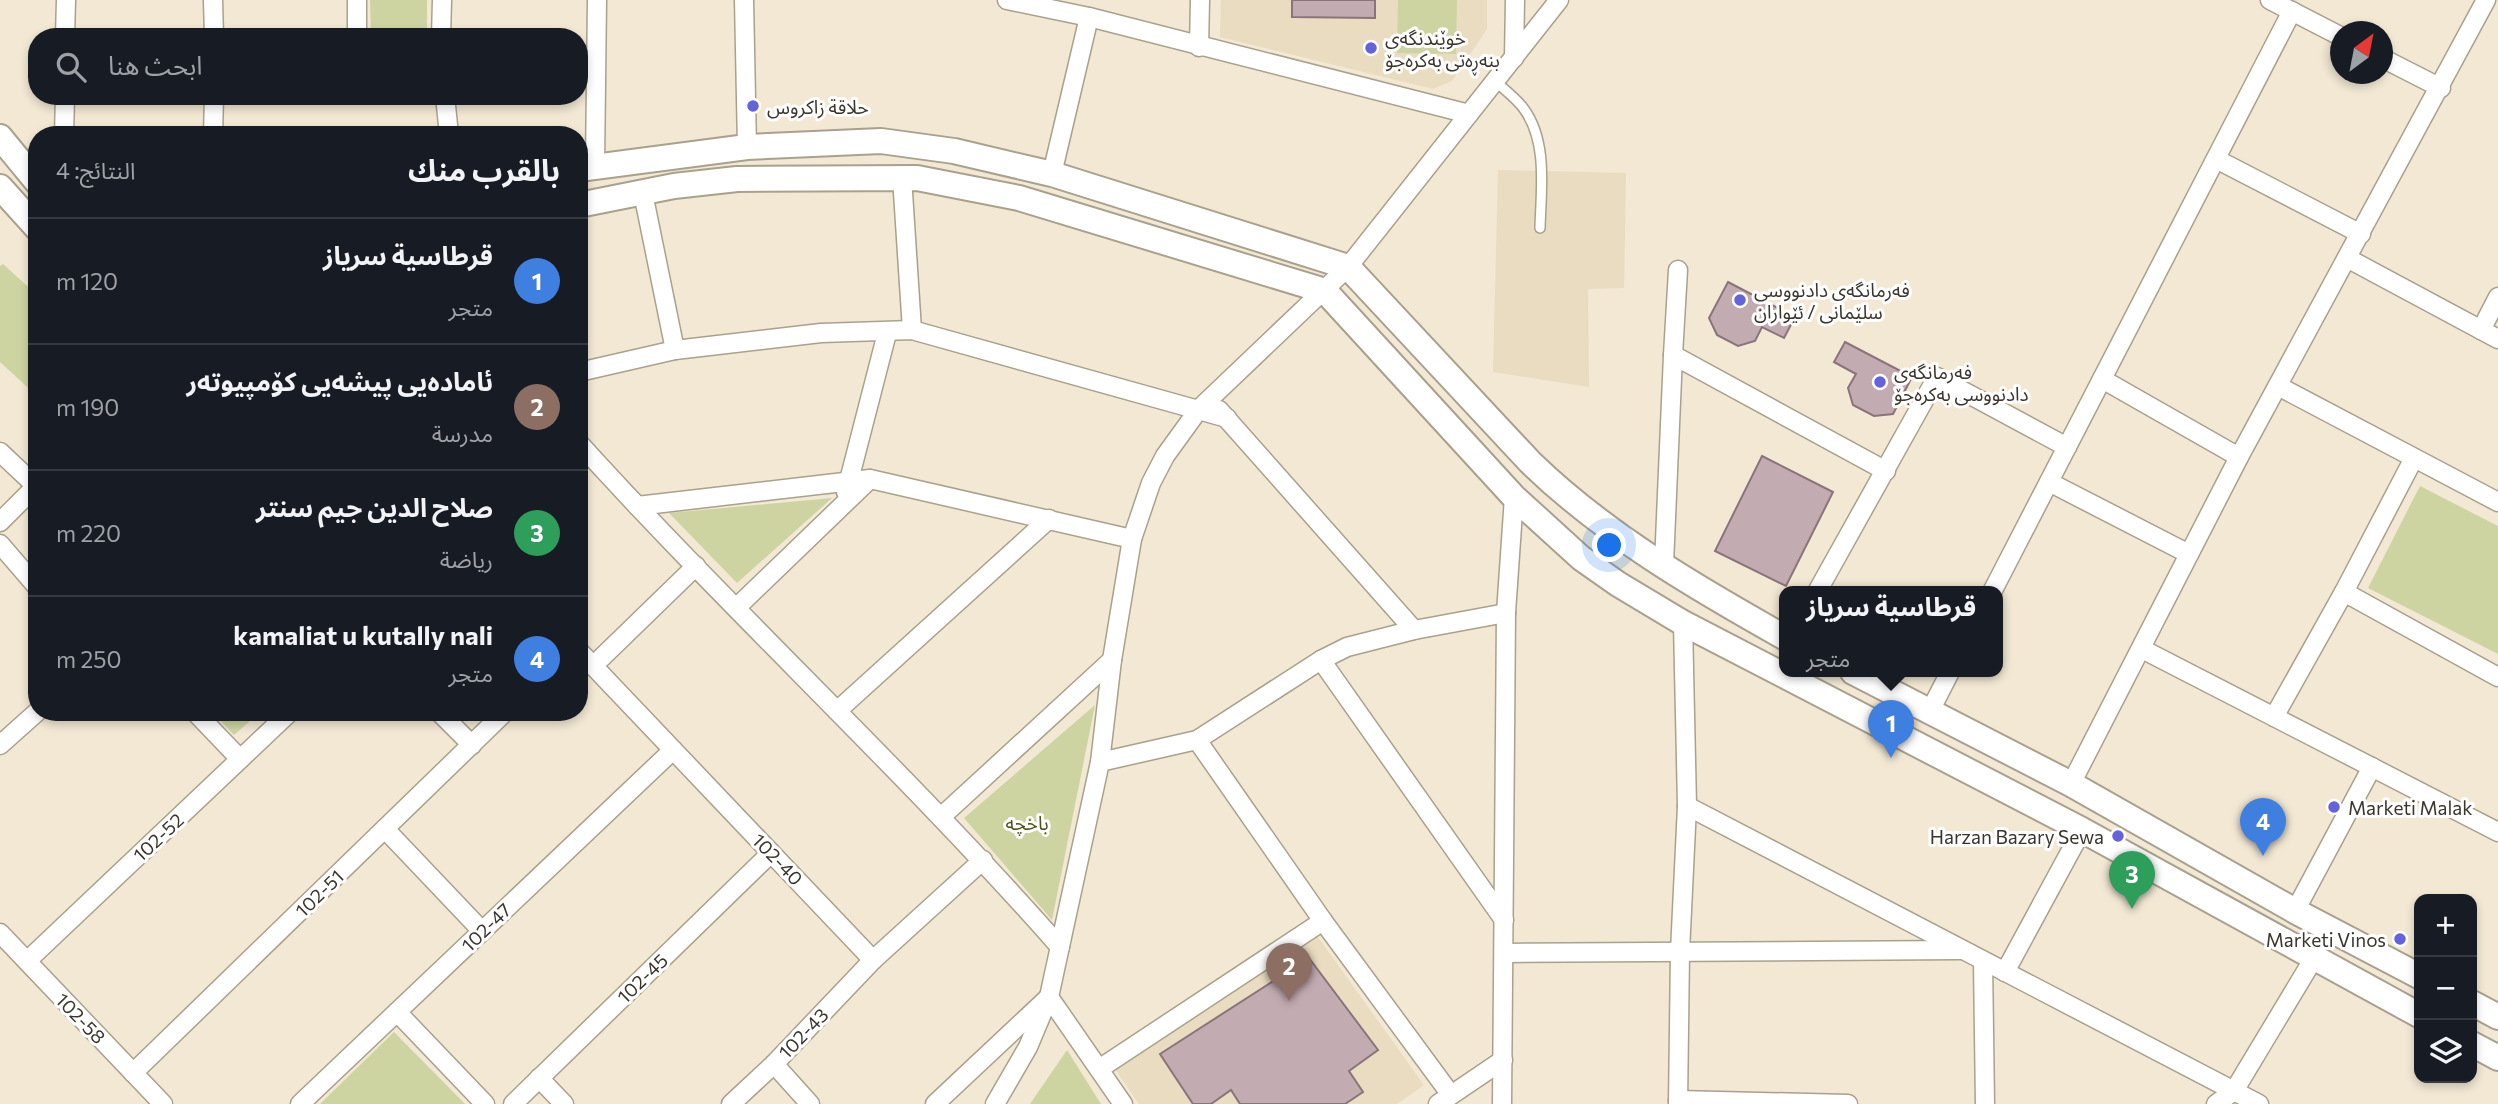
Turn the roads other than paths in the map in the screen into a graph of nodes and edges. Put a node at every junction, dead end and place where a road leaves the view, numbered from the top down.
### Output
1 (66, 0) edge
2 (214, 0) edge
3 (357, 0) edge
4 (442, 0) edge
5 (597, 0) edge
6 (744, 0) edge
7 (1007, 0) edge
8 (1200, 0) edge
9 (1515, 0) edge
10 (1559, 0) edge
11 (2270, 0) edge
12 (2488, 0) edge
13 (1038, 3) edge
14 (2498, 5) edge
15 (2292, 11) junction
16 (1089, 17) junction
17 (65, 28) edge
18 (214, 28) edge
19 (357, 28) edge
20 (441, 28) edge
21 (2330, 31) edge
22 (1199, 47) junction
23 (1514, 58) junction
24 (2393, 64) edge
25 (1496, 82) junction
26 (2441, 88) junction
27 (65, 105) edge
28 (216, 105) edge
29 (446, 105) edge
30 (1469, 114) junction
31 (64, 126) edge
32 (214, 126) edge
33 (448, 126) edge
34 (0, 137) edge
35 (747, 147) junction
36 (588, 150) edge
37 (2216, 159) junction
38 (588, 167) edge
39 (28, 171) edge
40 (1052, 174) junction
41 (902, 177) junction
42 (0, 187) edge
43 (643, 193) junction
44 (588, 203) edge
45 (28, 218) edge
46 (1540, 228) dead end
47 (2361, 234) junction
48 (2347, 258) junction
49 (1348, 267) junction
50 (1678, 270) dead end
51 (1325, 291) junction
52 (2498, 297) edge
53 (912, 330) junction
54 (2481, 330) junction
55 (887, 333) junction
56 (2498, 339) edge
57 (675, 350) junction
58 (1673, 355) junction
59 (588, 370) edge
60 (2102, 379) junction
61 (2278, 386) junction
62 (1204, 403) junction
63 (2067, 447) junction
64 (0, 452) edge
65 (588, 453) edge
66 (2239, 457) junction
67 (2414, 458) junction
68 (1886, 471) junction
69 (28, 478) edge
70 (870, 479) junction
71 (849, 482) junction
72 (2049, 482) junction
73 (28, 494) edge
74 (1514, 497) junction
75 (2498, 502) edge
76 (637, 506) junction
77 (842, 506) junction
78 (1049, 519) junction
79 (0, 522) edge
80 (1132, 539) junction
81 (0, 544) edge
82 (2189, 554) junction
83 (1664, 564) junction
84 (696, 566) junction
85 (28, 577) edge
86 (1820, 586) edge
87 (1995, 586) edge
88 (2344, 592) junction
89 (736, 608) junction
90 (1506, 613) junction
91 (1749, 617) junction
92 (1683, 623) junction
93 (1414, 630) junction
94 (1779, 634) edge
95 (1730, 648) junction
96 (2141, 649) junction
97 (1112, 660) junction
98 (1321, 660) junction
99 (588, 661) edge
100 (593, 666) junction
101 (1779, 670) edge
102 (1794, 677) edge
103 (1863, 677) edge
104 (1947, 677) edge
105 (2498, 677) edge
106 (837, 710) junction
107 (1930, 711) junction
108 (2274, 717) junction
109 (28, 720) edge
110 (204, 721) edge
111 (280, 721) edge
112 (448, 721) edge
113 (496, 721) edge
114 (1197, 740) junction
115 (0, 745) edge
116 (472, 745) junction
117 (673, 750) junction
118 (240, 759) junction
119 (1100, 762) junction
120 (2372, 767) junction
121 (2071, 783) junction
122 (1687, 806) junction
123 (941, 817) junction
124 (385, 828) junction
125 (2082, 830) junction
126 (2498, 832) edge
127 (771, 853) junction
128 (983, 860) junction
129 (2295, 911) junction
130 (1504, 920) junction
131 (1323, 921) junction
132 (482, 931) junction
133 (0, 933) edge
134 (1060, 947) junction
135 (1964, 950) junction
136 (1504, 953) junction
137 (1680, 953) junction
138 (2314, 958) junction
139 (873, 960) junction
140 (27, 961) junction
141 (1983, 961) junction
142 (2005, 972) junction
143 (2414, 973) edge
144 (1049, 998) junction
145 (2477, 1006) edge
146 (397, 1012) junction
147 (2414, 1012) edge
148 (2498, 1017) edge
149 (2477, 1047) edge
150 (2498, 1058) edge
151 (1503, 1060) junction
152 (774, 1064) junction
153 (1099, 1069) junction
154 (133, 1073) junction
155 (539, 1078) junction
156 (2234, 1091) junction
157 (1444, 1100) edge
158 (1678, 1102) edge
159 (163, 1104) edge
160 (300, 1104) edge
161 (485, 1104) edge
162 (513, 1104) edge
163 (564, 1104) edge
164 (730, 1104) edge
165 (810, 1104) edge
166 (935, 1104) edge
167 (995, 1104) edge
168 (1123, 1104) edge
169 (1502, 1104) edge
170 (1848, 1104) edge
171 (1985, 1104) edge
172 (2216, 1104) edge
173 (2259, 1104) edge

1 - 17 street
2 - 18 street
3 - 19 street
4 - 20 street
5 - 36 street
6 - 35 street
7 - 13 street
8 - 22 street
9 - 23 street
10 - 23 street
11 - 15 street
12 - 14 street
12 - 26 street
13 - 16 street
15 - 21 street
15 - 37 street
16 - 22 street
16 - 40 street
22 - 30 street
23 - 25 street
24 - 26 street
25 - 30 street
25 - 46 lane
26 - 47 street
27 - 31 street
28 - 32 street
29 - 33 street
30 - 49 street
34 - 39 main road
35 - 38 main road
35 - 40 main road
37 - 47 street
37 - 60 street
40 - 49 main road
41 - 43 main road
41 - 51 main road
41 - 53 street
42 - 45 main road
43 - 44 main road
43 - 57 street
47 - 48 street
48 - 54 street
48 - 61 street
49 - 51 street
49 - 83 main road
50 - 58 street
51 - 62 street
51 - 74 main road
52 - 54 street
53 - 55 street
53 - 62 street
54 - 56 street
55 - 57 street
55 - 71 street
57 - 59 street
58 - 68 street
58 - 83 street
60 - 63 street
60 - 66 street
61 - 66 street
61 - 67 street
62 - 80 street
62 - 93 street
63 - 68 street
63 - 72 street
64 - 69 street
65 - 76 street
66 - 82 street
67 - 75 street
67 - 88 street
68 - 86 street
70 - 71 street
70 - 77 street
70 - 78 street
71 - 76 street
71 - 77 street
72 - 82 street
72 - 87 street
73 - 79 street
74 - 90 street
74 - 92 main road
76 - 84 street
77 - 89 street
78 - 80 street
78 - 106 street
80 - 97 street
81 - 85 street
82 - 96 street
83 - 91 main road
84 - 89 street
84 - 100 street
88 - 105 street
88 - 108 street
89 - 106 street
90 - 93 street
90 - 130 street
91 - 94 main road
91 - 95 main road
92 - 95 main road
92 - 122 street
93 - 98 street
95 - 101 main road
96 - 108 street
96 - 121 street
97 - 119 street
97 - 123 street
98 - 114 street
98 - 130 street
99 - 100 street, 102-40
100 - 117 street, 102-40
102 - 125 main road
103 - 107 main road
104 - 107 street
106 - 123 street
107 - 121 main road
108 - 120 street
109 - 115 street
110 - 118 street
111 - 118 street, 102-52
112 - 116 street
113 - 116 street, 102-51
114 - 119 street
114 - 131 street
116 - 124 street, 102-51
117 - 127 street, 102-40
117 - 132 street, 102-47
118 - 140 street, 102-52
119 - 134 street
120 - 126 street
120 - 129 street
121 - 129 main road
122 - 135 street
122 - 137 street
123 - 128 street
124 - 132 street
124 - 154 street, 102-51
125 - 138 main road
125 - 142 street
127 - 139 street, 102-40
127 - 155 street, 102-45
128 - 134 street
128 - 139 street
129 - 143 main road
130 - 136 street
131 - 153 street
131 - 157 street
132 - 146 street, 102-47
133 - 140 street, 102-58
134 - 144 street
135 - 137 street
135 - 141 street
136 - 137 street
136 - 151 street
137 - 158 street
138 - 147 main road
138 - 156 street
139 - 152 street, 102-43
140 - 154 street, 102-58
141 - 142 street
141 - 171 street
142 - 156 street
144 - 153 street
144 - 166 street
144 - 167 street
145 - 148 main road
146 - 160 street, 102-47
146 - 161 street
149 - 150 main road
151 - 157 street
151 - 169 street
152 - 164 street, 102-43
152 - 165 street
153 - 168 street
154 - 159 street, 102-58
155 - 162 street, 102-45
155 - 163 street
156 - 172 street
156 - 173 street
158 - 170 street

